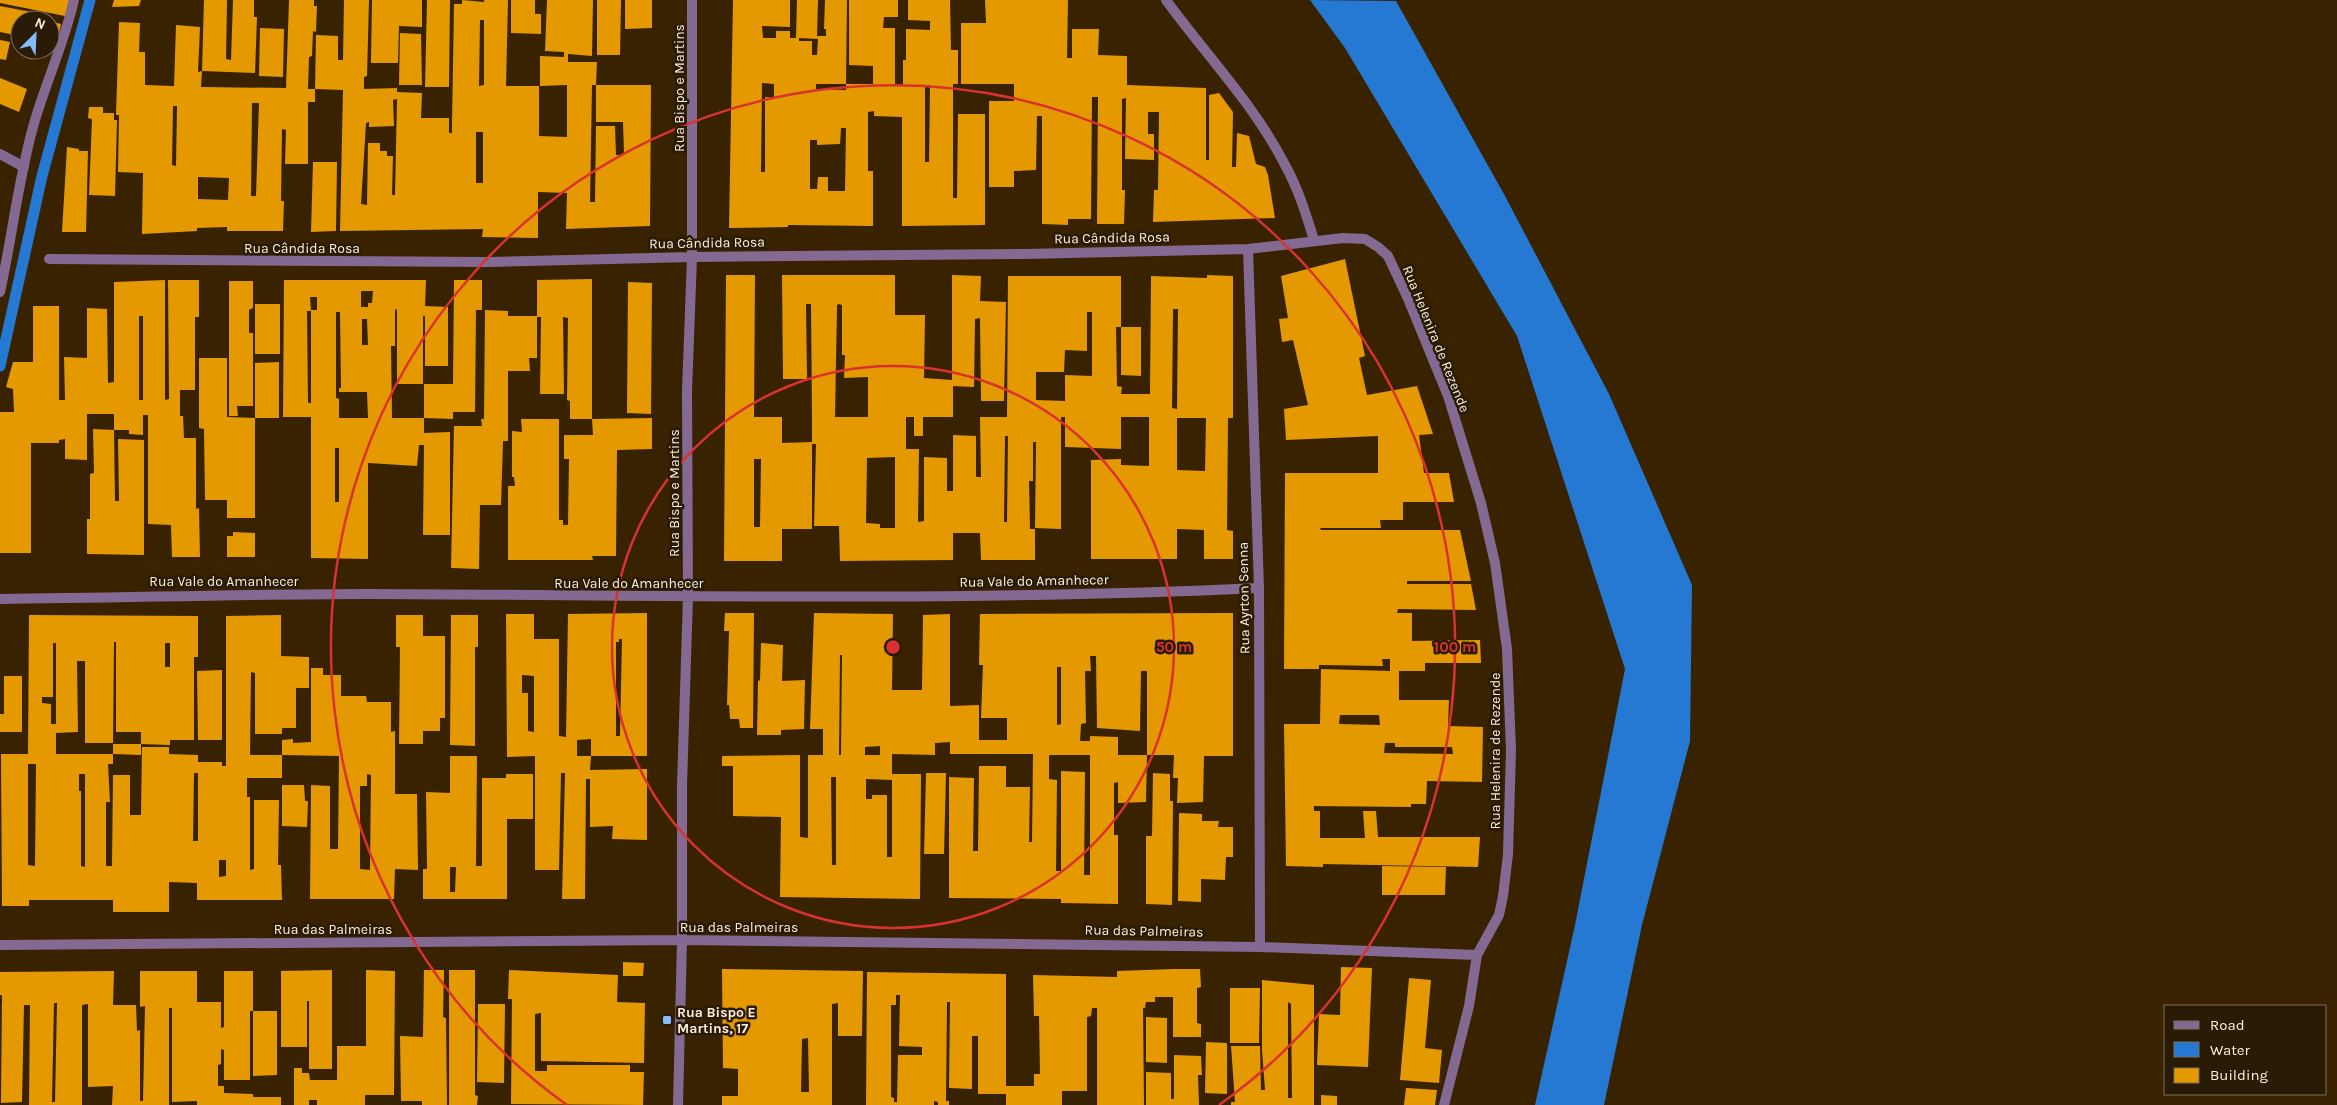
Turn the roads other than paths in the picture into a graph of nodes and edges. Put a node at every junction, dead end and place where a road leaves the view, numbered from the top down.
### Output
1 (74, 0) edge
2 (692, 0) edge
3 (1166, 0) edge
4 (0, 154) edge
5 (24, 166) junction
6 (1365, 239) joint
7 (1314, 240) junction
8 (1248, 250) junction
9 (692, 257) junction
10 (49, 259) dead end
11 (0, 292) edge
12 (1259, 588) junction
13 (688, 597) junction
14 (0, 599) edge
15 (682, 940) junction
16 (0, 945) edge
17 (1260, 947) junction
18 (1477, 955) junction
19 (678, 1105) edge
20 (1444, 1105) edge

1 - 5 street
2 - 9 street, Rua Bispo e Martins
3 - 7 street
4 - 5 street
5 - 11 street
6 - 7 street, Rua Cândida Rosa
6 - 18 street, Rua Helenira de Rezende
7 - 8 street, Rua Cândida Rosa
8 - 9 street, Rua Cândida Rosa
8 - 12 street, Rua Ayrton Senna
9 - 10 street, Rua Cândida Rosa
9 - 13 street, Rua Bispo e Martins
12 - 13 street, Rua Vale do Amanhecer
12 - 17 street, Rua Ayrton Senna
13 - 14 street, Rua Vale do Amanhecer
13 - 15 street, Rua Bispo e Martins
15 - 16 street, Rua das Palmeiras
15 - 17 street, Rua das Palmeiras
15 - 19 street, Rua Bispo e Martins
17 - 18 street, Rua das Palmeiras
18 - 20 street, Rua Helenira de Rezende

